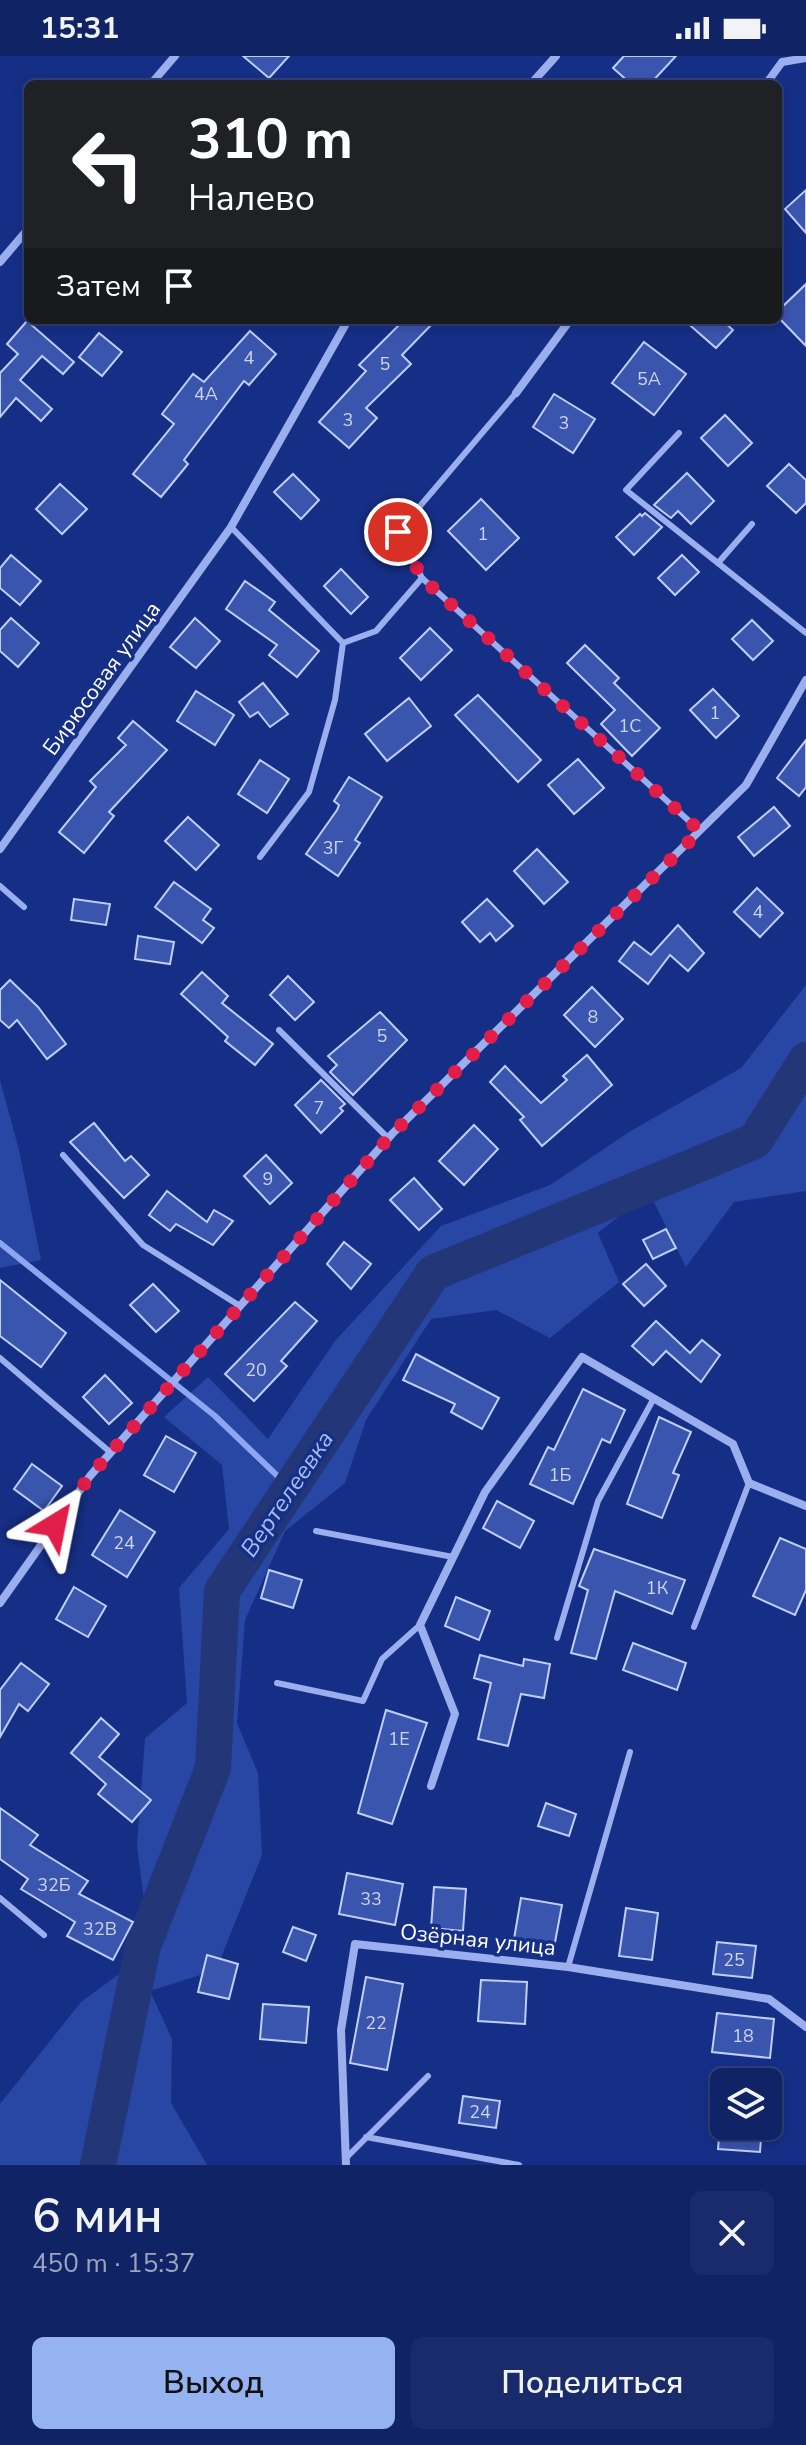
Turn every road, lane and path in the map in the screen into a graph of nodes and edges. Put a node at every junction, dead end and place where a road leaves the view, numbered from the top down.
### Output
1 (175, 56) edge
2 (556, 56) edge
3 (806, 58) edge
4 (778, 59) edge
5 (154, 80) edge
6 (535, 80) edge
7 (768, 80) edge
8 (24, 234) edge
9 (0, 262) edge
10 (346, 324) edge
11 (567, 324) edge
12 (516, 393) joint
13 (679, 433) dead end
14 (752, 524) dead end
15 (231, 527) junction
16 (718, 563) junction
17 (422, 578) junction
18 (806, 633) edge
19 (343, 643) junction
20 (806, 680) edge
21 (700, 831) junction
22 (0, 849) edge
23 (260, 857) dead end
24 (0, 886) edge
25 (24, 907) dead end
26 (279, 1030) dead end
27 (388, 1138) junction
28 (63, 1155) dead end
29 (240, 1306) junction
30 (0, 1358) edge
31 (654, 1398) junction
32 (110, 1452) junction
33 (749, 1483) junction
34 (806, 1506) edge
35 (316, 1531) dead end
36 (453, 1557) junction
37 (1, 1600) edge
38 (420, 1625) junction
39 (694, 1627) dead end
40 (557, 1638) dead end
41 (277, 1683) dead end
42 (630, 1752) dead end
43 (431, 1786) dead end
44 (0, 1898) edge
45 (44, 1935) dead end
46 (568, 1967) junction
47 (806, 2027) edge
48 (428, 2076) dead end
49 (366, 2137) junction
50 (346, 2161) edge
51 (519, 2165) edge

1 - 5 street
2 - 6 street
3 - 4 street
4 - 7 street
8 - 9 street
10 - 15 street, Бирюсовая улица
11 - 12 street
12 - 17 lane
13 - 16 lane
14 - 16 lane
15 - 19 lane
15 - 22 street, Бирюсовая улица
16 - 18 lane
17 - 19 lane
17 - 21 lane
19 - 23 lane
20 - 21 street
21 - 27 street
24 - 25 lane
26 - 27 lane
27 - 29 street
28 - 29 lane
29 - 32 street
30 - 32 lane
31 - 33 street
31 - 36 street
31 - 40 lane
32 - 37 street
33 - 34 street
33 - 39 lane
35 - 36 lane
36 - 38 street
38 - 41 lane
38 - 43 street
42 - 46 lane
44 - 45 lane
46 - 47 street, Озёрная улица
46 - 50 street, Озёрная улица
48 - 49 lane
49 - 50 lane
49 - 51 lane

